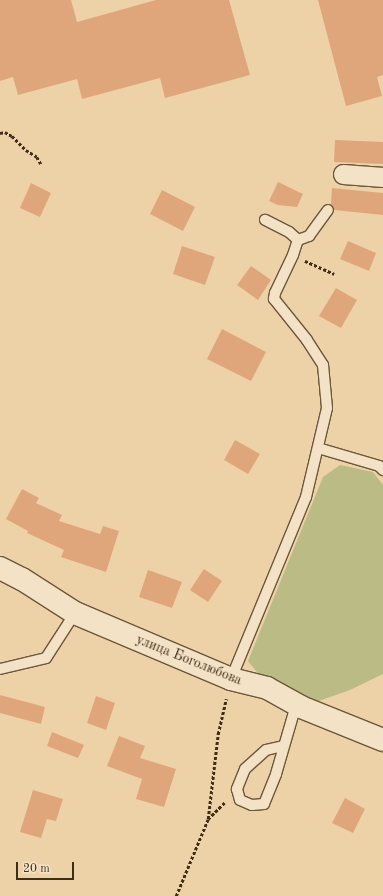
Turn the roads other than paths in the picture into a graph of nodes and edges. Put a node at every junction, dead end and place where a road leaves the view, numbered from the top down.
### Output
1 (343, 174) dead end
2 (383, 177) edge
3 (328, 210) dead end
4 (265, 220) dead end
5 (298, 240) junction
6 (318, 448) junction
7 (383, 470) edge
8 (0, 568) edge
9 (75, 613) junction
10 (0, 669) edge
11 (231, 679) junction
12 (296, 705) junction
13 (383, 740) edge
14 (283, 746) junction

1 - 2 street
3 - 5 lane
4 - 5 lane
5 - 6 lane
6 - 7 lane
6 - 11 lane
8 - 9 street, улица Боголюбова
9 - 10 lane
9 - 11 street, улица Боголюбова
11 - 12 street, улица Боголюбова
12 - 13 street, улица Боголюбова
12 - 14 lane
14 - 14 lane

